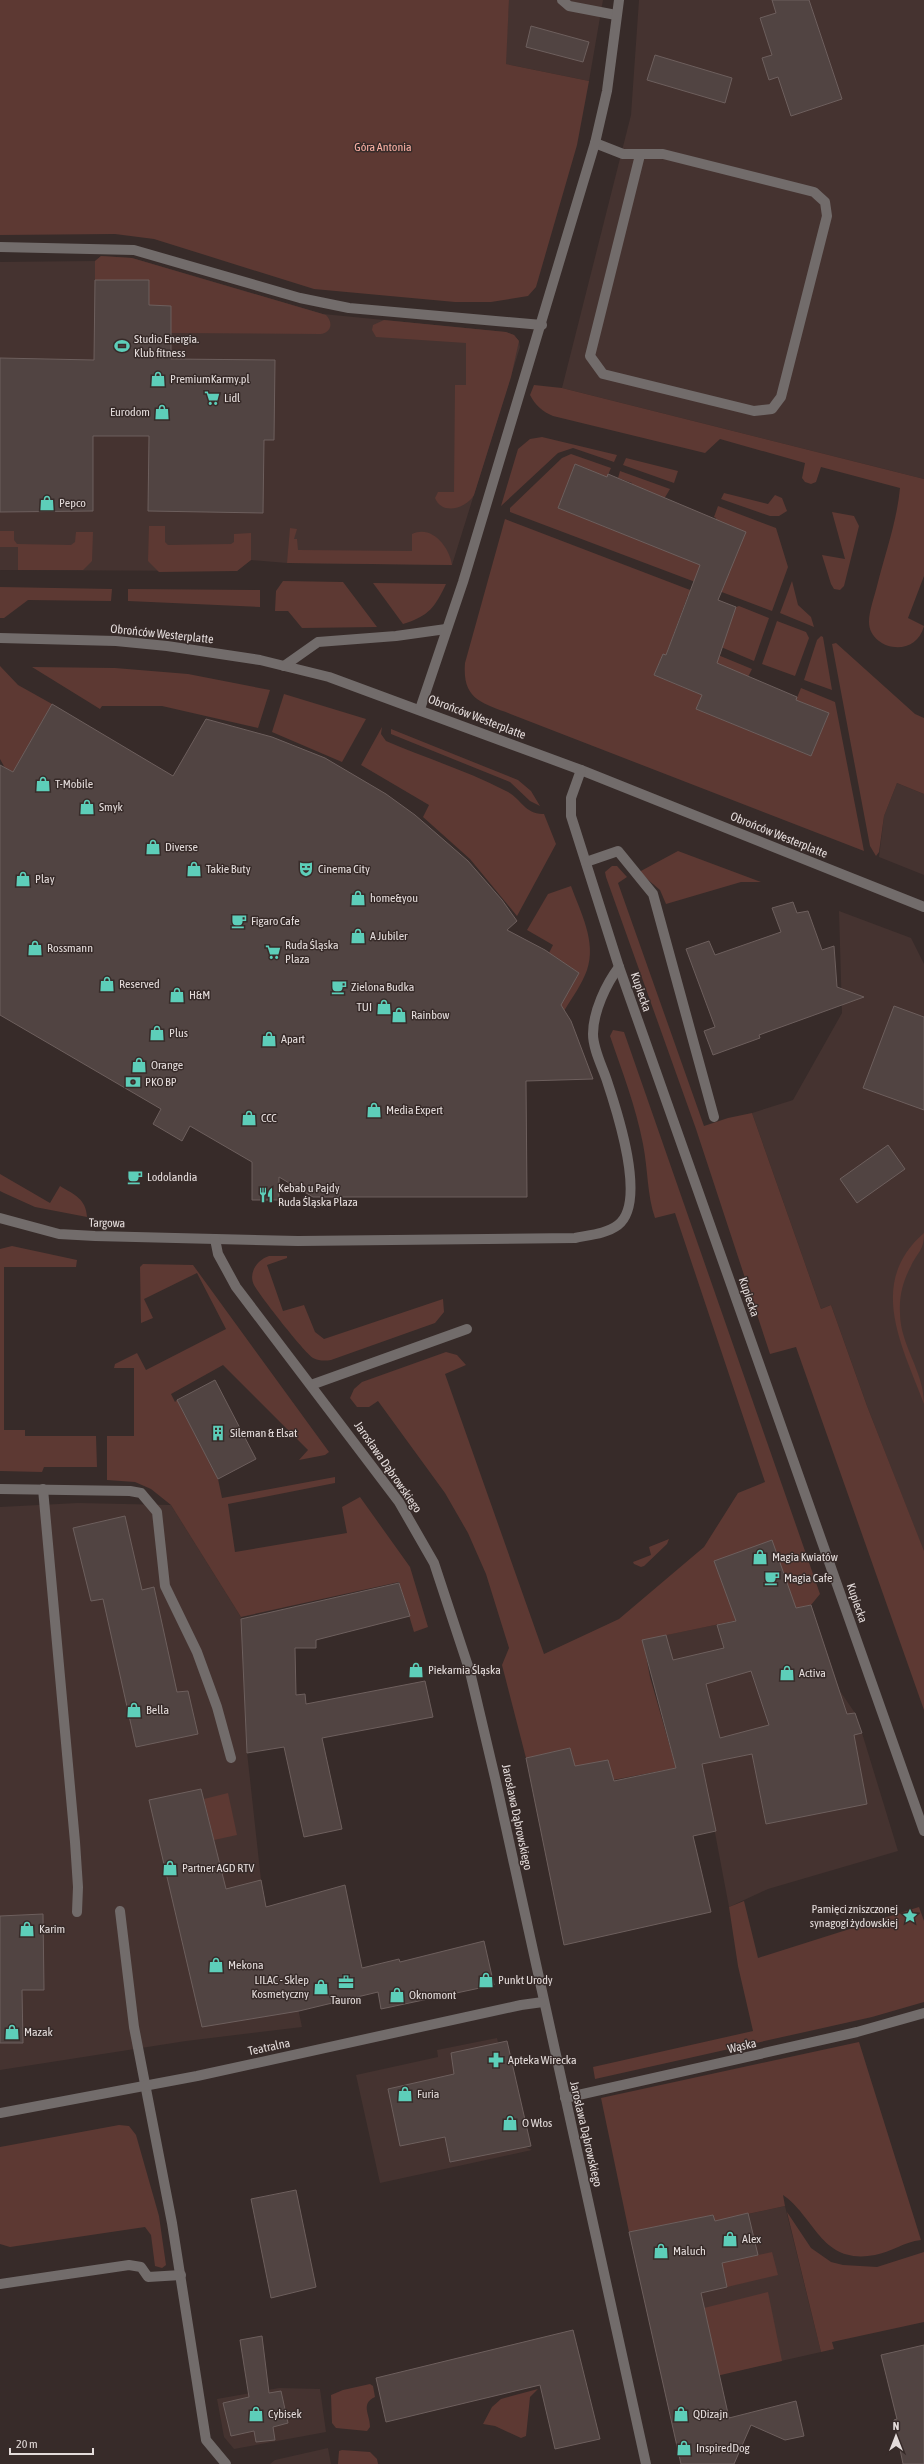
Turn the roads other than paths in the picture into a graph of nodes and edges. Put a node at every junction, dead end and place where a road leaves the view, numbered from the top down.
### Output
1 (562, 0) edge
2 (619, 0) edge
3 (616, 15) junction
4 (595, 143) junction
5 (640, 155) junction
6 (0, 247) edge
7 (542, 325) junction
8 (446, 629) junction
9 (0, 638) edge
10 (284, 666) junction
11 (420, 709) junction
12 (581, 770) junction
13 (586, 862) junction
14 (924, 907) edge
15 (619, 967) junction
16 (714, 1117) dead end
17 (0, 1218) edge
18 (215, 1239) junction
19 (467, 1330) dead end
20 (311, 1386) junction
21 (0, 1488) edge
22 (43, 1489) junction
23 (231, 1758) dead end
24 (924, 1831) edge
25 (120, 1911) dead end
26 (77, 1912) dead end
27 (543, 2002) junction
28 (924, 2013) edge
29 (147, 2086) junction
30 (565, 2098) junction
31 (0, 2114) edge
32 (181, 2275) junction
33 (0, 2284) edge
34 (226, 2464) edge
35 (646, 2464) edge

1 - 3 street
2 - 3 street
3 - 4 street
4 - 5 street
4 - 7 street
5 - 5 street
6 - 7 street
7 - 8 street
8 - 10 street
8 - 11 street
9 - 10 street, Obrońców Westerplatte
10 - 11 street, Obrońców Westerplatte
11 - 12 street, Obrońców Westerplatte
12 - 13 street, Kupiecka
12 - 14 street, Obrońców Westerplatte
13 - 15 street, Kupiecka
13 - 16 street
15 - 18 street, Targowa
15 - 24 street, Kupiecka
17 - 18 street, Targowa
18 - 20 street, Jarosława Dąbrowskiego
19 - 20 street
20 - 27 street, Jarosława Dąbrowskiego
21 - 22 street
22 - 23 street
22 - 26 street
25 - 29 street
27 - 29 street, Teatralna
27 - 30 street, Jarosława Dąbrowskiego
28 - 30 street, Wąska
29 - 31 street, Teatralna
29 - 32 street
30 - 35 street, Jarosława Dąbrowskiego
32 - 33 street
32 - 34 street

